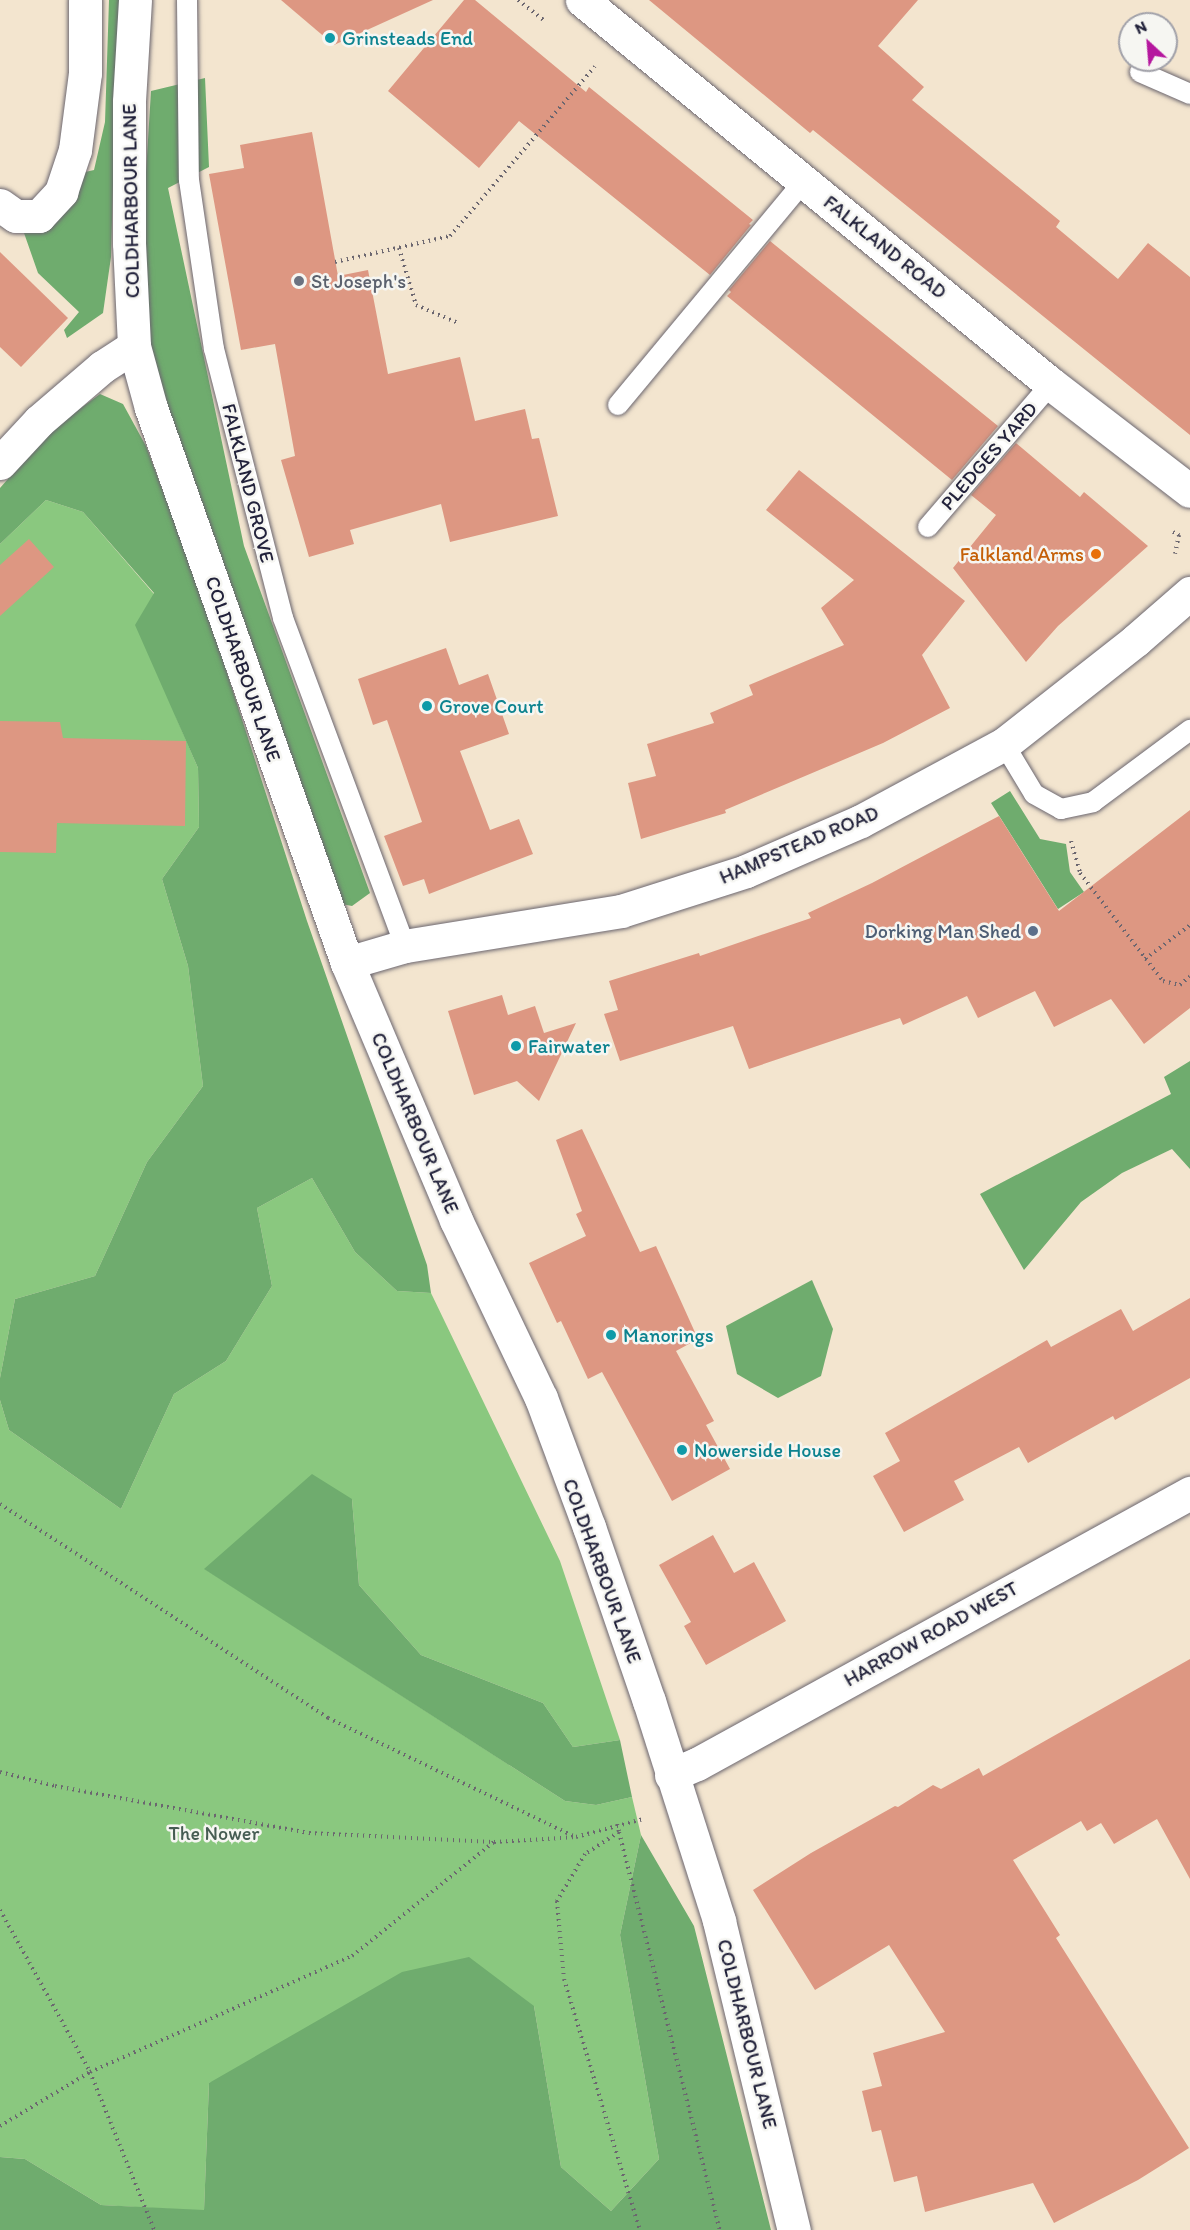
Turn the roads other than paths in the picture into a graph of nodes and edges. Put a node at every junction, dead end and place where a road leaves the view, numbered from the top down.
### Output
1 (85, 0) edge
2 (135, 0) edge
3 (186, 0) edge
4 (582, 0) edge
5 (1140, 72) dead end
6 (1190, 94) edge
7 (804, 182) junction
8 (0, 205) edge
9 (134, 346) junction
10 (1051, 384) junction
11 (618, 405) dead end
12 (0, 463) edge
13 (1190, 492) edge
14 (928, 527) dead end
15 (1190, 593) edge
16 (1190, 730) edge
17 (1004, 744) junction
18 (405, 946) junction
19 (347, 963) junction
20 (1190, 1493) edge
21 (671, 1775) junction
22 (794, 2230) edge

1 - 8 street
2 - 9 street, COLDHARBOUR LANE
3 - 18 lane, FALKLAND GROVE
4 - 7 street, FALKLAND ROAD
5 - 6 lane
7 - 10 street, FALKLAND ROAD
7 - 11 lane
9 - 12 street
9 - 19 street, COLDHARBOUR LANE
10 - 13 street, FALKLAND ROAD
10 - 14 lane, PLEDGES YARD
15 - 17 street, HAMPSTEAD ROAD
16 - 17 lane
17 - 18 street, HAMPSTEAD ROAD
18 - 19 street, HAMPSTEAD ROAD
19 - 21 street, COLDHARBOUR LANE
20 - 21 street, HARROW ROAD WEST
21 - 22 street, COLDHARBOUR LANE

